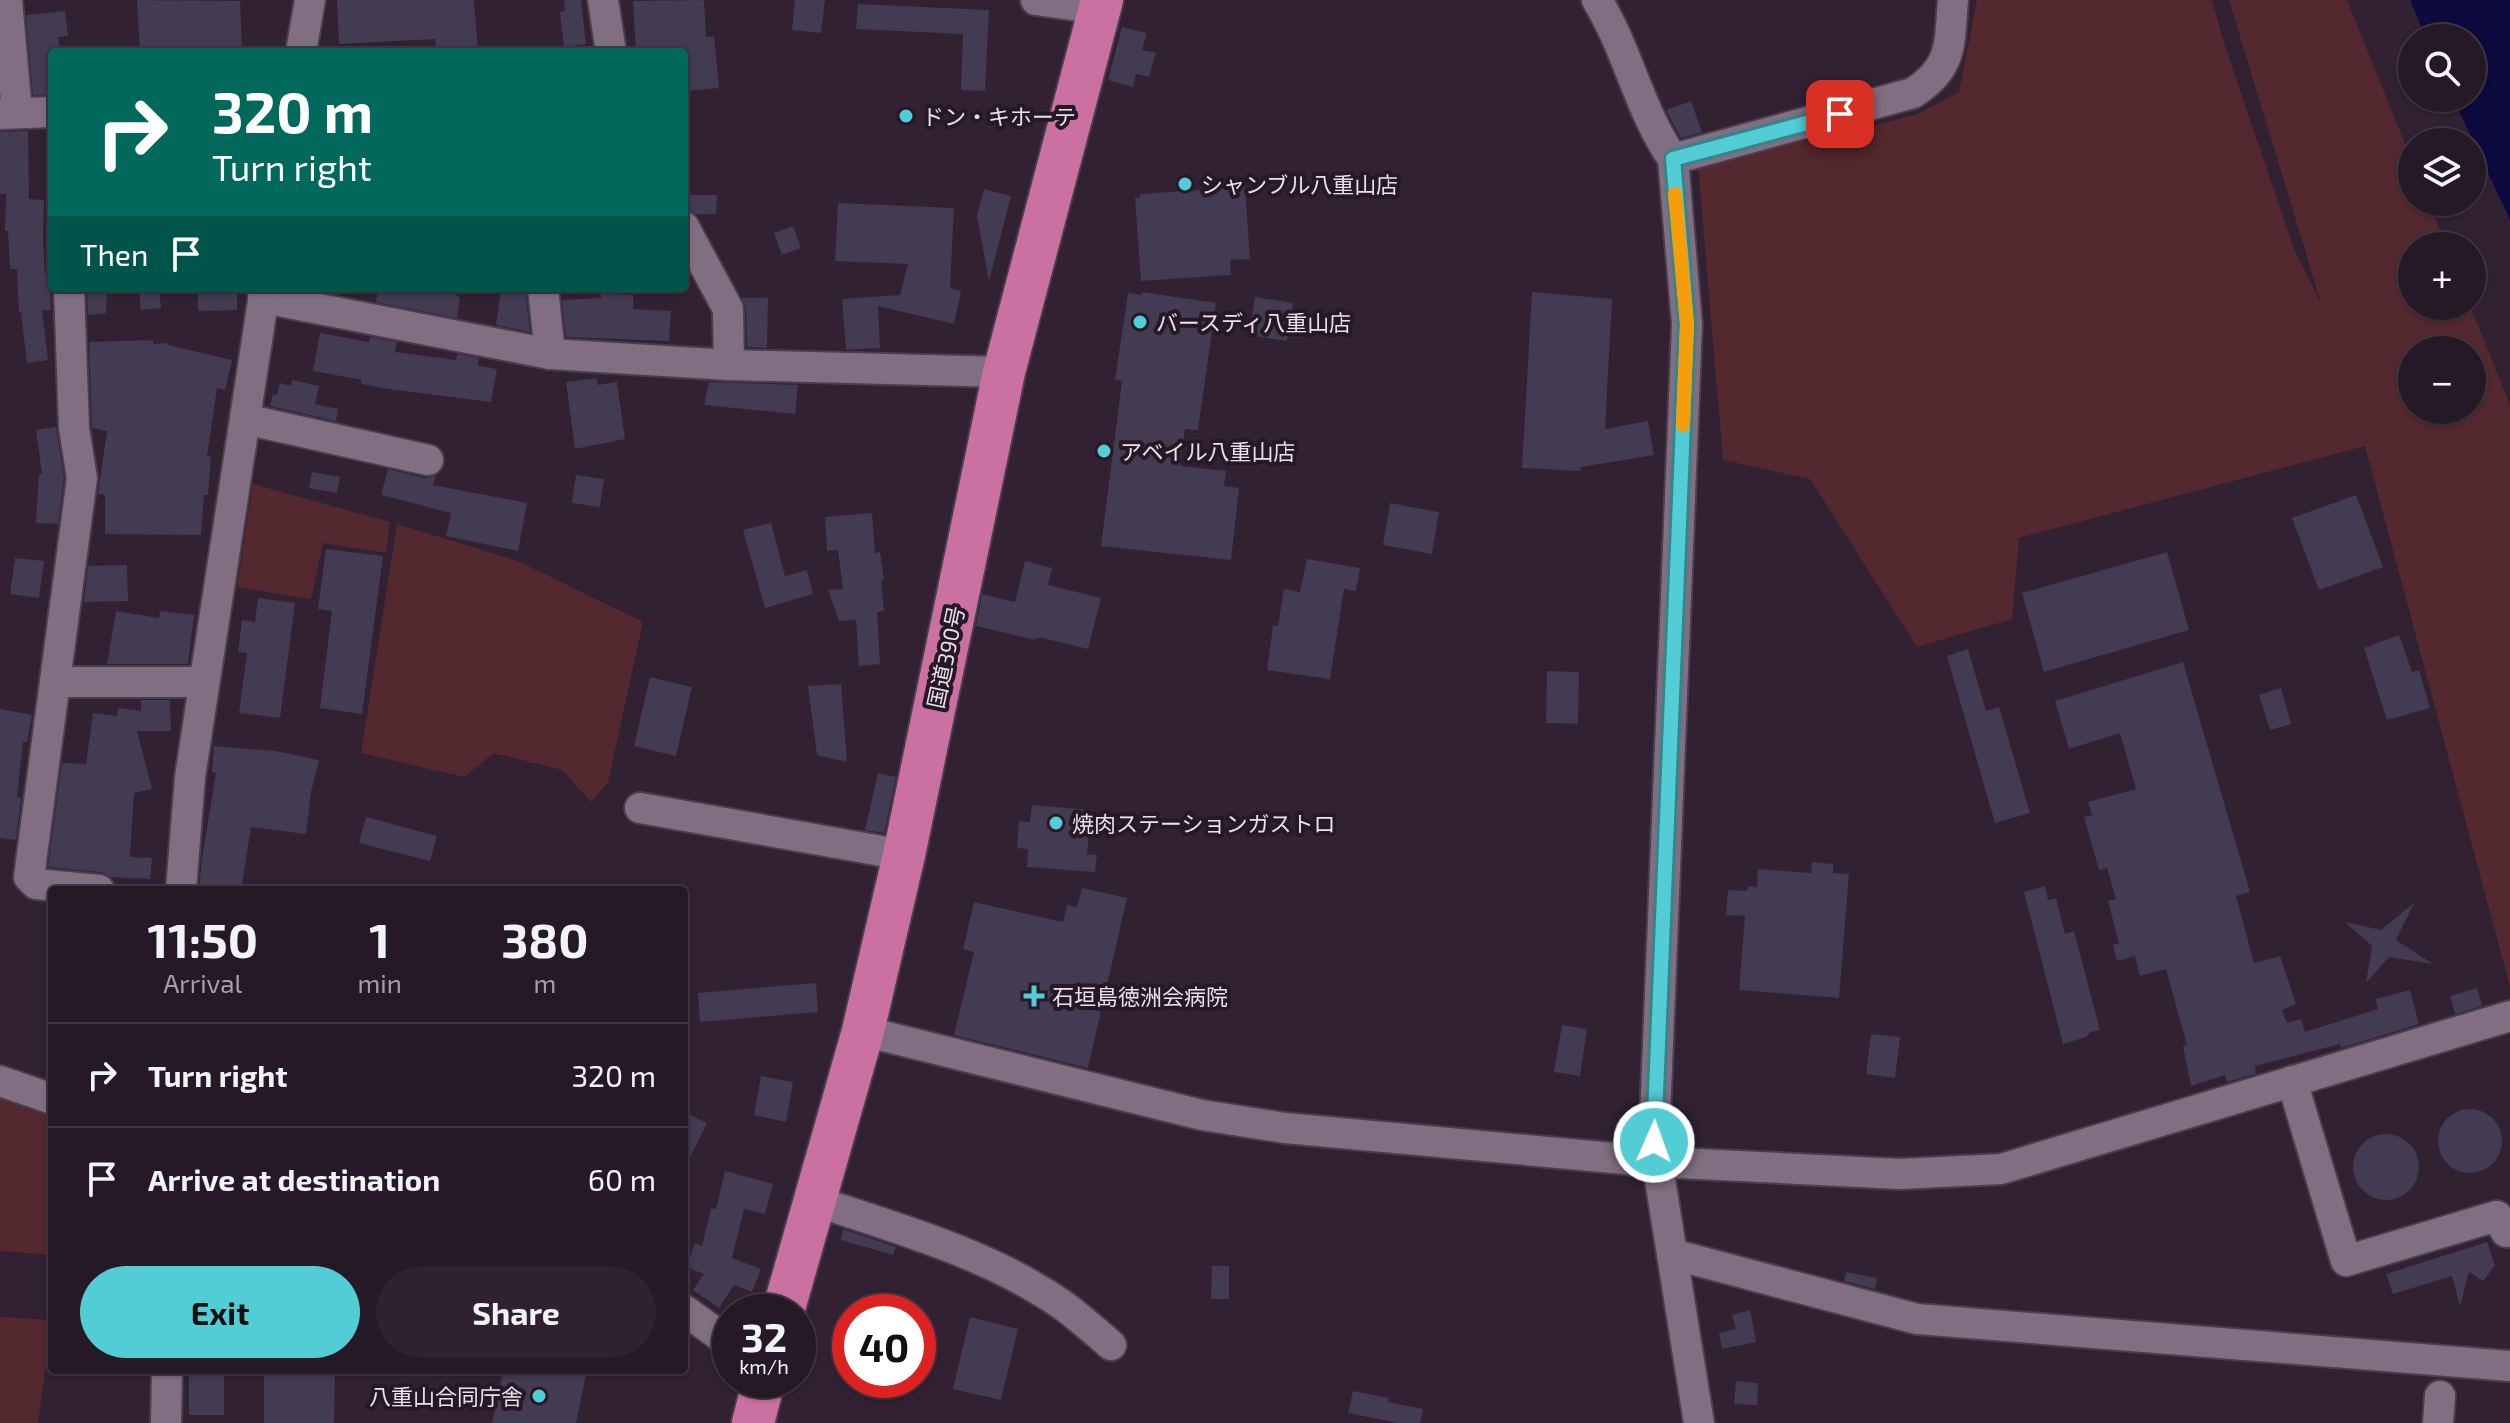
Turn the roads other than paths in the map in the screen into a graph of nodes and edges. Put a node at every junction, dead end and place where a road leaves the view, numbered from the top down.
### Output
1 (7, 0) edge
2 (310, 0) edge
3 (603, 0) edge
4 (1036, 0) edge
5 (1597, 0) edge
6 (1953, 0) edge
7 (1100, 5) edge
8 (302, 48) edge
9 (610, 48) edge
10 (48, 112) edge
11 (8, 114) edge
12 (1673, 159) junction
13 (688, 234) edge
14 (69, 292) edge
15 (543, 292) edge
16 (264, 293) edge
17 (550, 354) junction
18 (729, 365) junction
19 (1004, 372) junction
20 (245, 419) junction
21 (428, 460) dead end
22 (55, 682) junction
23 (204, 682) junction
24 (640, 808) dead end
25 (904, 855) junction
26 (57, 886) edge
27 (181, 886) edge
28 (2510, 1016) edge
29 (863, 1031) junction
30 (0, 1081) edge
31 (2292, 1081) junction
32 (48, 1098) edge
33 (1657, 1162) junction
34 (815, 1201) junction
35 (2510, 1231) edge
36 (1672, 1254) junction
37 (788, 1294) edge
38 (688, 1313) edge
39 (712, 1330) edge
40 (1111, 1345) dead end
41 (2510, 1366) edge
42 (167, 1374) edge
43 (759, 1398) edge
44 (166, 1423) edge
45 (753, 1423) edge
46 (1699, 1423) edge

1 - 11 street
2 - 8 street
3 - 9 street
4 - 7 street
5 - 12 street
6 - 12 street
7 - 19 highway, 国道390号
10 - 11 street
12 - 33 street
13 - 18 street
14 - 22 street
15 - 17 street
16 - 17 street
16 - 20 street
17 - 18 street
18 - 19 street
19 - 25 highway, 国道390号
20 - 21 street
20 - 23 street
22 - 23 street
22 - 26 street
23 - 27 street
24 - 25 street
25 - 29 highway, 国道390号
28 - 31 street
29 - 33 street
29 - 34 highway, 国道390号
30 - 32 street
31 - 33 street
31 - 35 street
33 - 36 street
34 - 37 highway, 国道390号
34 - 40 street
36 - 41 street
36 - 46 street
38 - 39 street
42 - 44 street
43 - 45 highway

